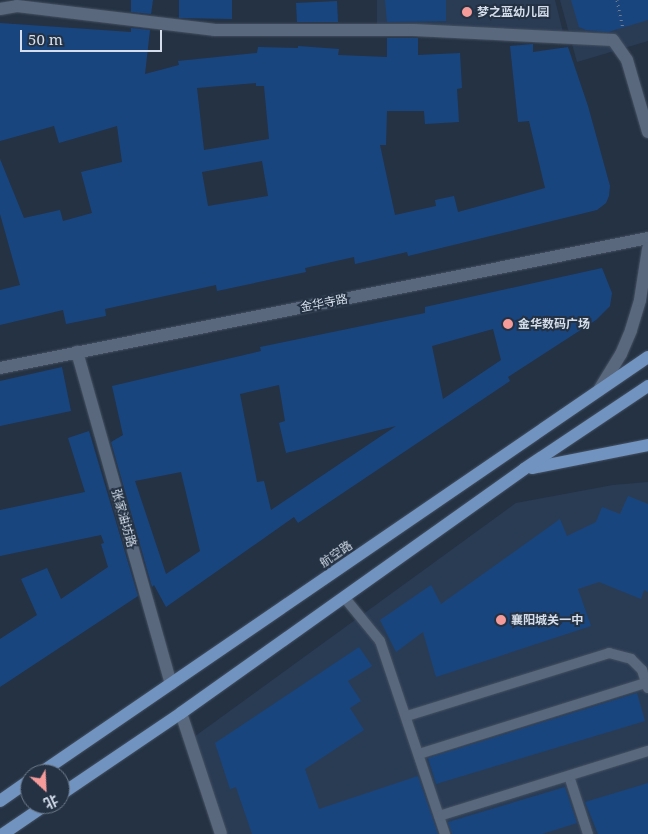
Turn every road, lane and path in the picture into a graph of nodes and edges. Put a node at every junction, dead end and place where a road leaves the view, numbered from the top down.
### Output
1 (0, 9) edge
2 (648, 132) edge
3 (648, 238) edge
4 (648, 249) edge
5 (77, 352) junction
6 (648, 356) edge
7 (0, 368) edge
8 (648, 386) edge
9 (599, 390) junction
10 (648, 445) edge
11 (524, 469) junction
12 (344, 597) junction
13 (171, 684) junction
14 (647, 686) edge
15 (181, 713) junction
16 (407, 716) junction
17 (648, 751) edge
18 (419, 754) junction
19 (54, 764) edge
20 (569, 776) junction
21 (20, 787) edge
22 (70, 788) edge
23 (0, 801) edge
24 (32, 814) edge
25 (439, 816) junction
26 (2, 834) edge
27 (221, 834) edge
28 (445, 834) edge
29 (588, 834) edge

1 - 2 street
3 - 5 street, 金华寺路
4 - 9 street
5 - 7 street, 金华寺路
5 - 13 street, 张家油坊路
6 - 9 main road, 航空路
8 - 11 main road
9 - 13 main road, 航空路
10 - 11 main road
11 - 12 main road
12 - 15 main road
12 - 16 lane
13 - 19 main road, 航空路
14 - 16 lane
14 - 18 lane
15 - 22 main road
15 - 27 street
16 - 18 lane
17 - 20 lane
18 - 25 lane
20 - 25 lane
20 - 29 lane
21 - 23 main road
24 - 26 main road
25 - 28 lane

